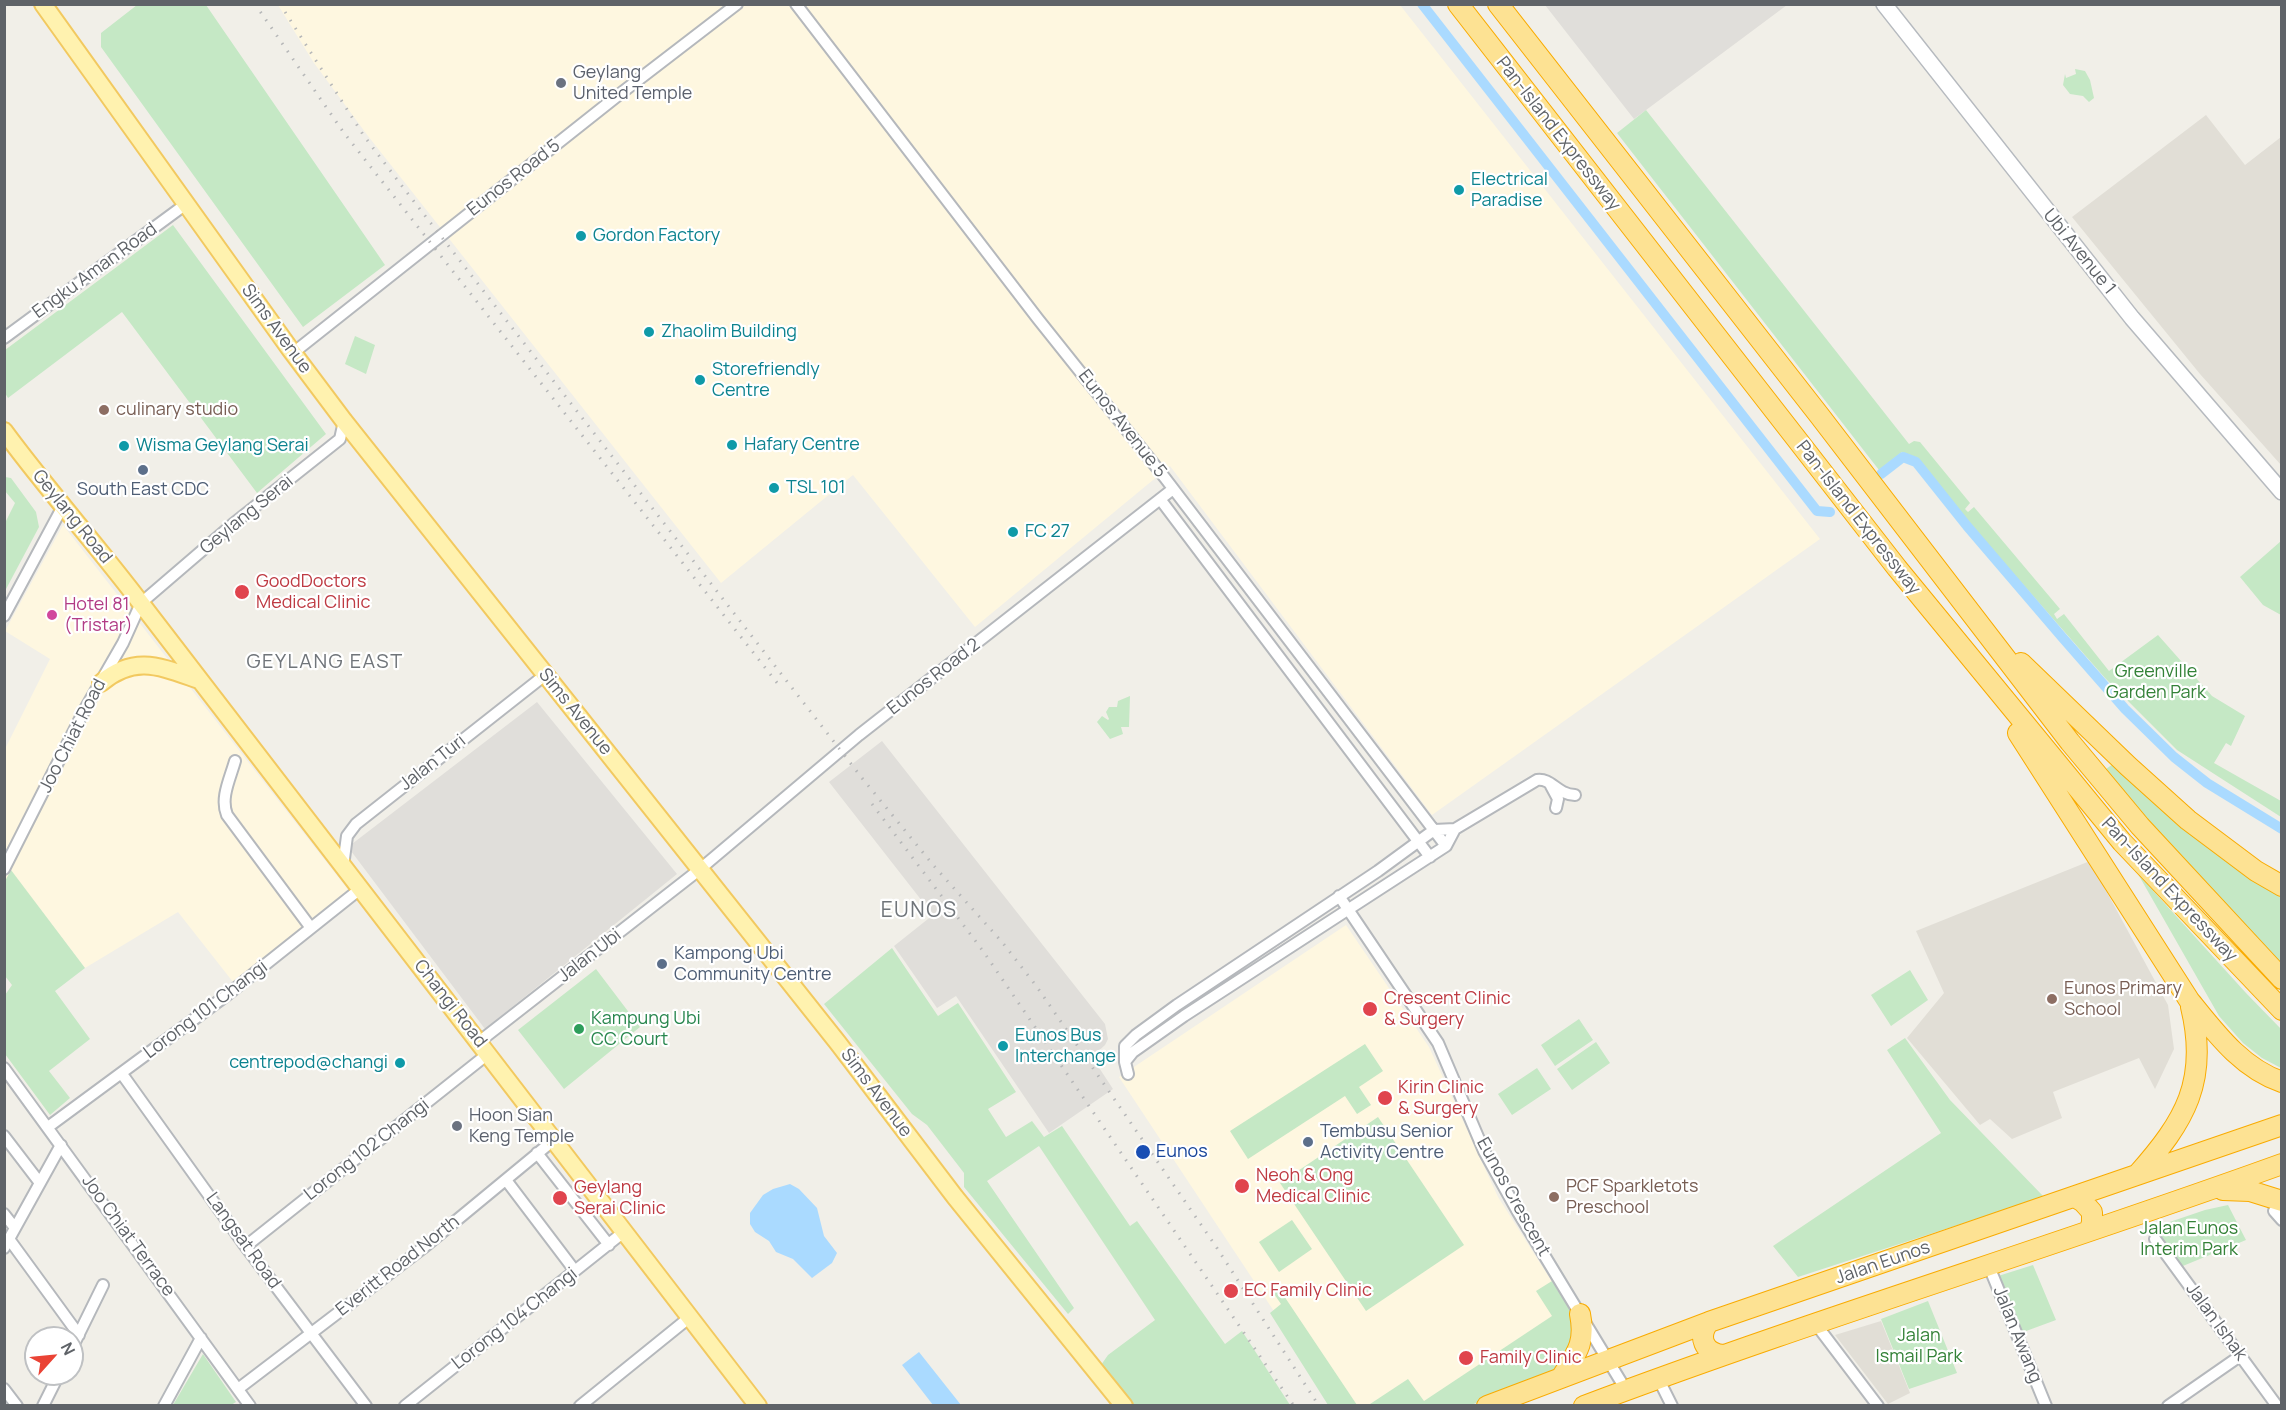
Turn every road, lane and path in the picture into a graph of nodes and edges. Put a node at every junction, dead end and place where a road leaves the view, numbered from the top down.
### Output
1 (43, 4) edge
2 (737, 4) edge
3 (796, 4) edge
4 (1458, 4) edge
5 (1498, 4) edge
6 (1890, 8) edge
7 (186, 204) junction
8 (4, 338) edge
9 (293, 353) junction
10 (344, 421) junction
11 (4, 431) edge
12 (1173, 489) junction
13 (2282, 492) edge
14 (1160, 499) junction
15 (63, 507) junction
16 (141, 603) junction
17 (4, 616) edge
18 (1995, 643) junction
19 (1976, 664) junction
20 (545, 675) junction
21 (199, 680) junction
22 (101, 682) junction
23 (235, 761) dead end
24 (1550, 783) junction
25 (1575, 795) dead end
26 (1556, 808) dead end
27 (1455, 829) junction
28 (1434, 830) junction
29 (1419, 841) junction
30 (1446, 846) junction
31 (1430, 857) junction
32 (343, 866) junction
33 (4, 869) edge
34 (699, 870) junction
35 (2282, 886) edge
36 (360, 889) junction
37 (1340, 896) junction
38 (1348, 909) junction
39 (311, 928) junction
40 (2282, 979) edge
41 (2189, 1000) junction
42 (2282, 1010) edge
43 (484, 1047) junction
44 (1125, 1062) junction
45 (4, 1068) edge
46 (122, 1074) junction
47 (1128, 1074) dead end
48 (2282, 1082) edge
49 (2282, 1125) edge
50 (48, 1127) junction
51 (4, 1136) edge
52 (555, 1139) junction
53 (61, 1145) junction
54 (537, 1154) junction
55 (2282, 1164) edge
56 (2136, 1177) junction
57 (506, 1180) junction
58 (40, 1183) junction
59 (2210, 1190) junction
60 (2075, 1197) junction
61 (2279, 1211) edge
62 (4, 1214) edge
63 (15, 1228) junction
64 (2089, 1231) junction
65 (625, 1232) junction
66 (2155, 1239) dead end
67 (7, 1244) edge
68 (609, 1245) junction
69 (246, 1246) junction
70 (1988, 1264) junction
71 (575, 1271) junction
72 (104, 1285) dead end
73 (1580, 1314) junction
74 (690, 1317) junction
75 (1709, 1322) junction
76 (1815, 1323) junction
77 (72, 1326) edge
78 (84, 1326) edge
79 (312, 1334) junction
80 (201, 1338) junction
81 (1723, 1354) junction
82 (2240, 1356) junction
83 (1609, 1360) junction
84 (1561, 1378) junction
85 (1658, 1378) junction
86 (53, 1386) edge
87 (4, 1389) edge
88 (238, 1389) junction
89 (1626, 1390) junction
90 (16, 1406) edge
91 (43, 1406) edge
92 (164, 1406) edge
93 (250, 1406) edge
94 (366, 1406) edge
95 (405, 1406) edge
96 (580, 1406) edge
97 (758, 1406) edge
98 (1124, 1406) edge
99 (1487, 1406) edge
100 (1584, 1406) edge
101 (1672, 1406) edge
102 (1878, 1406) edge
103 (2046, 1406) edge
104 (2168, 1406) edge
105 (2277, 1406) edge

1 - 7 main road, Sims Avenue
2 - 9 street, Eunos Road 5
3 - 12 street, Eunos Avenue 5
4 - 19 highway, Pan-Island Expressway
5 - 18 highway, Pan-Island Expressway
6 - 13 street, Ubi Avenue 1
7 - 8 street, Engku Aman Road
7 - 9 main road, Sims Avenue
9 - 10 main road, Sims Avenue
10 - 16 street, Geylang Serai
10 - 20 main road, Sims Avenue
11 - 15 main road, Geylang Road
12 - 14 street, Eunos Road 2
12 - 28 street, Eunos Avenue 5
14 - 29 street, Eunos Avenue 5
14 - 34 street, Eunos Road 2
15 - 16 main road, Geylang Road
15 - 17 street
16 - 21 main road, Changi Road
16 - 22 street, Joo Chiat Road
18 - 35 highway
18 - 40 highway, Pan-Island Expressway
19 - 41 highway
19 - 42 highway, Pan-Island Expressway
20 - 32 street, Jalan Turi
20 - 34 main road, Sims Avenue
21 - 22 main road
21 - 32 main road, Changi Road
22 - 33 street, Joo Chiat Road
23 - 39 street
24 - 25 street
24 - 26 street
24 - 27 street
27 - 28 street
27 - 30 street
28 - 29 street
28 - 30 street, Eunos Avenue 5
29 - 31 street, Eunos Avenue 5
29 - 37 street
30 - 31 street
31 - 38 street
32 - 36 main road, Changi Road
34 - 43 street, Jalan Ubi
34 - 98 main road, Sims Avenue
36 - 39 street, Lorong 101 Changi
36 - 43 main road, Changi Road
37 - 38 street, Eunos Crescent
37 - 44 street
38 - 44 street
38 - 73 street, Eunos Crescent
39 - 46 street, Lorong 101 Changi
41 - 48 highway
41 - 56 highway
43 - 52 main road, Changi Road
43 - 69 street, Lorong 102 Changi
44 - 47 street
45 - 50 street, Joo Chiat Terrace
46 - 50 street, Lorong 101 Changi
46 - 69 street, Langsat Road
49 - 56 highway, Jalan Eunos
50 - 53 street, Joo Chiat Terrace
51 - 58 street
52 - 54 street, Everitt Road North
52 - 65 main road, Changi Road
53 - 58 street
53 - 80 street, Joo Chiat Terrace
54 - 57 street, Everitt Road North
54 - 68 street
55 - 59 highway, Jalan Eunos
56 - 60 highway, Jalan Eunos
57 - 71 street
57 - 79 street, Everitt Road North
58 - 63 street
59 - 61 highway
59 - 64 highway, Jalan Eunos
60 - 64 highway
60 - 75 highway, Jalan Eunos
62 - 63 street
63 - 67 street
64 - 70 highway, Jalan Eunos
65 - 68 street, Lorong 104 Changi
65 - 74 main road, Changi Road
66 - 82 street, Jalan Ishak
67 - 77 street
68 - 71 street, Lorong 104 Changi
69 - 79 street, Langsat Road
70 - 76 highway, Jalan Eunos
70 - 103 street, Jalan Awang
71 - 95 street, Lorong 104 Changi
72 - 78 street
73 - 83 street, Eunos Crescent
73 - 84 highway
74 - 96 street
74 - 97 main road, Changi Road
75 - 81 highway
75 - 83 highway, Jalan Eunos
76 - 81 highway, Jalan Eunos
76 - 102 street
79 - 88 street, Everitt Road North
79 - 94 street, Langsat Road
80 - 88 street, Joo Chiat Terrace
80 - 92 street
81 - 85 highway, Jalan Eunos
82 - 104 street
82 - 105 street, Jalan Ishak
83 - 84 highway, Jalan Eunos
83 - 89 street, Eunos Crescent
84 - 99 highway, Jalan Eunos
85 - 89 highway, Jalan Eunos
85 - 101 street
86 - 91 street
87 - 90 street
88 - 93 street, Joo Chiat Terrace
89 - 100 highway, Jalan Eunos

